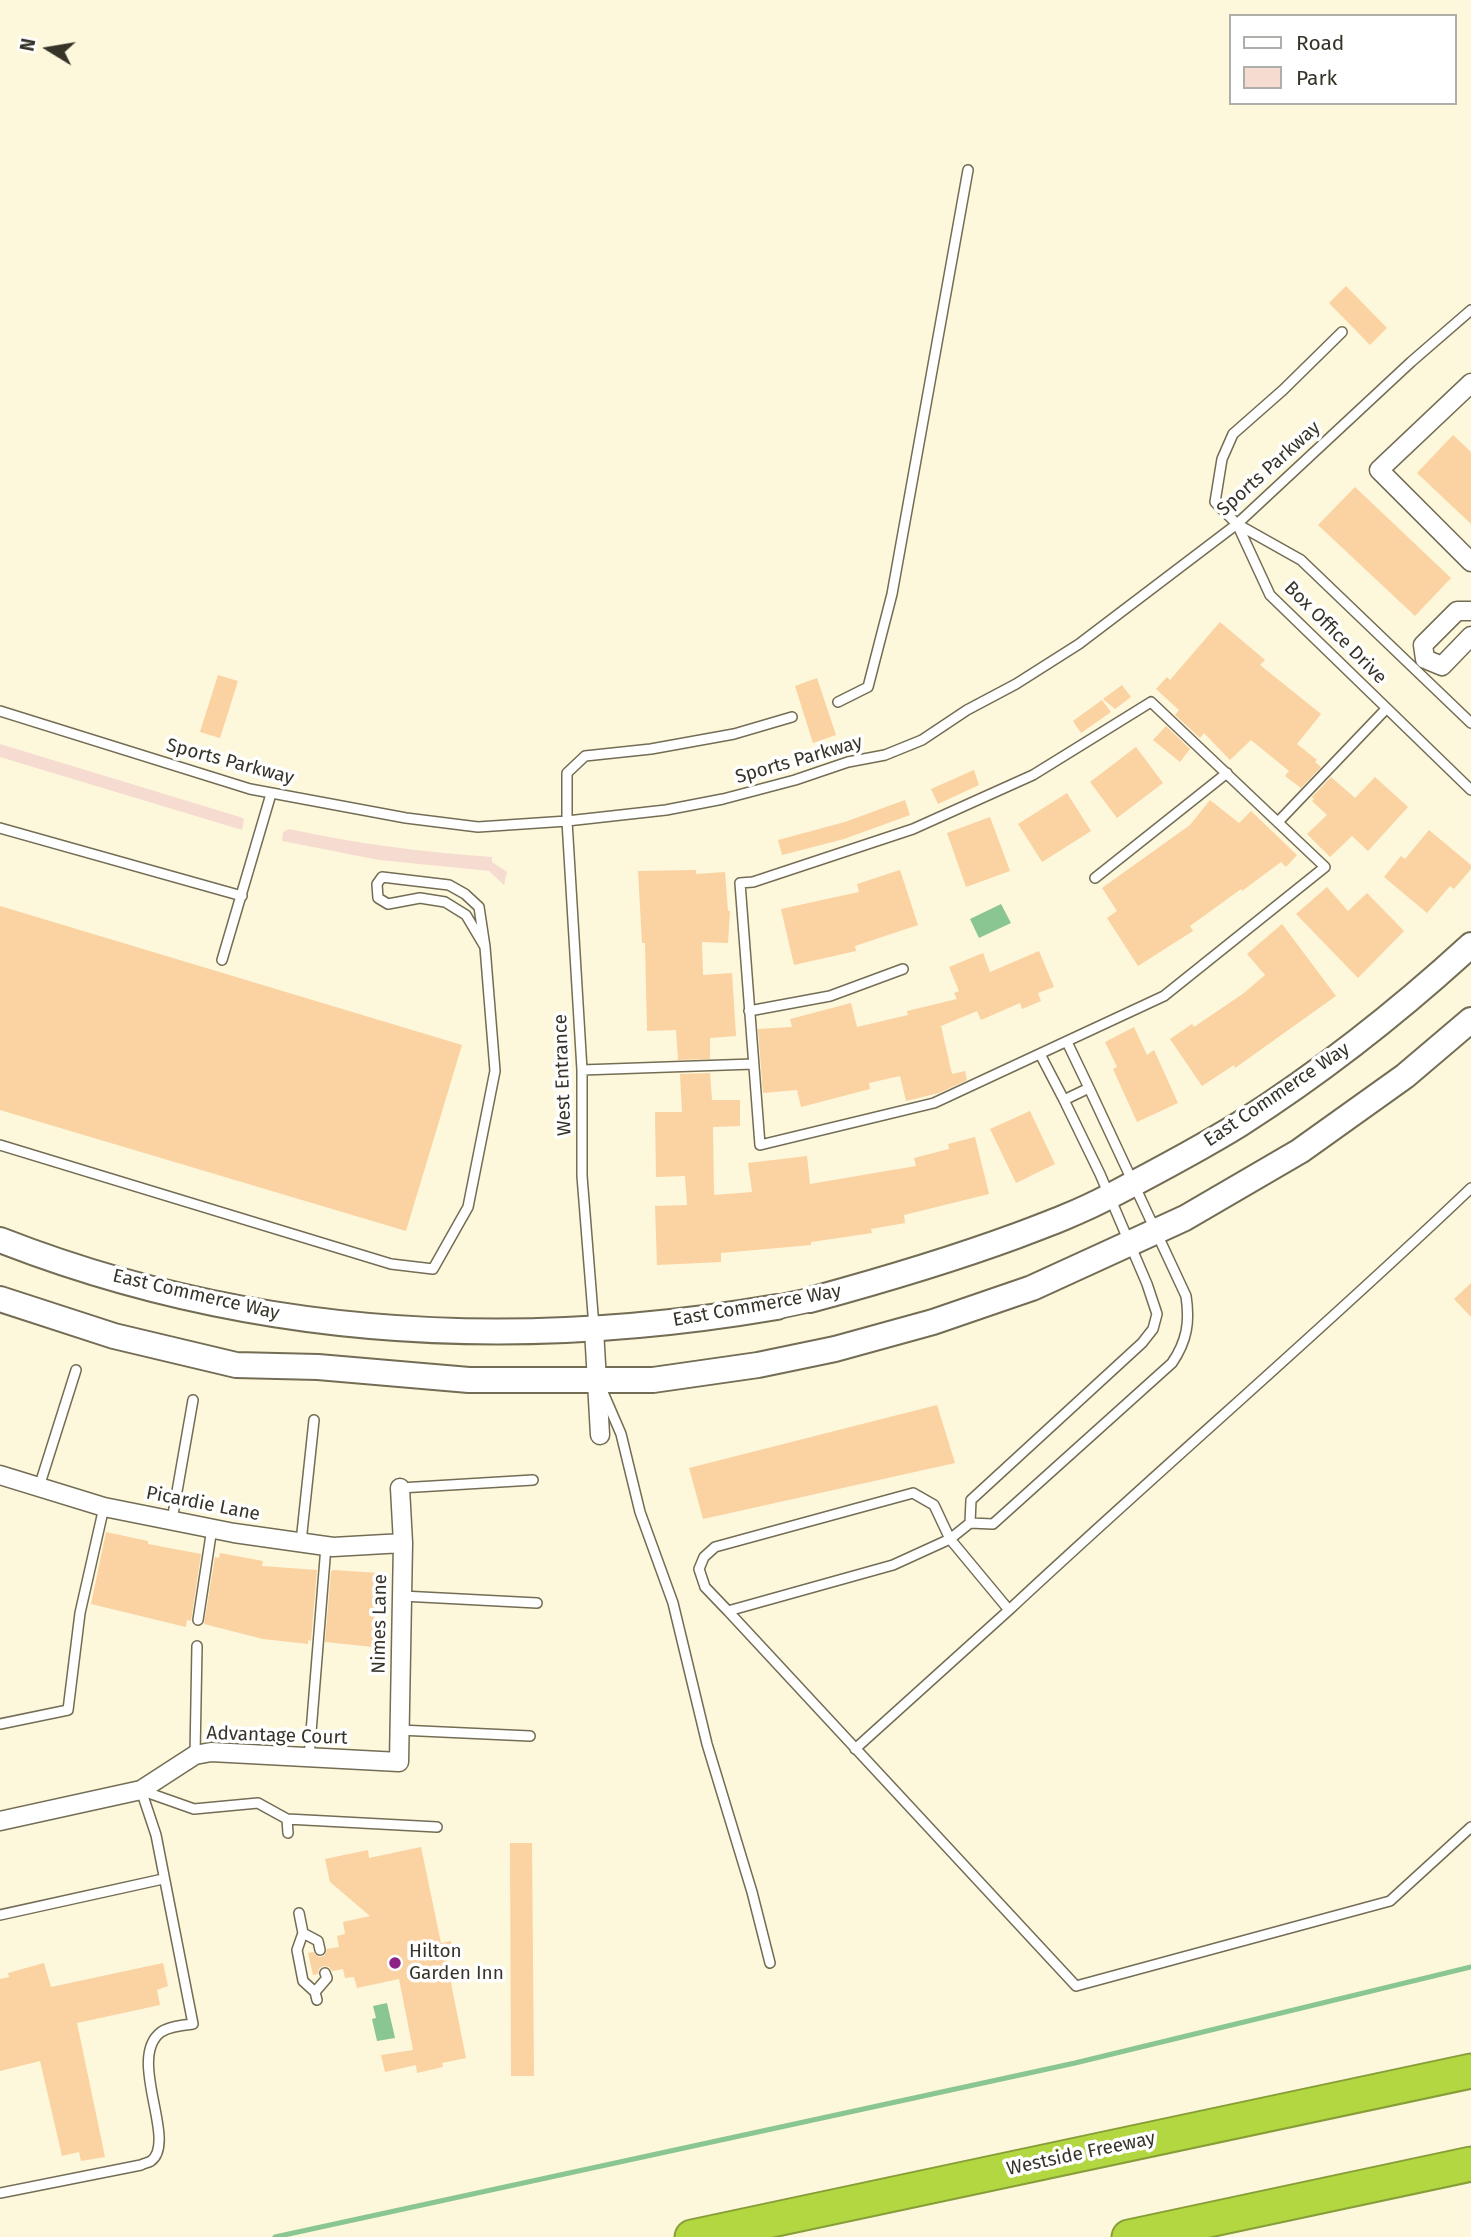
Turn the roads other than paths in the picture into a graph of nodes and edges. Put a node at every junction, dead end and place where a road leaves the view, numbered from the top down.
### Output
1 (968, 170) dead end
2 (1471, 310) edge
3 (1342, 332) dead end
4 (1471, 383) edge
5 (1237, 524) junction
6 (1471, 562) edge
7 (1471, 611) edge
8 (1471, 636) edge
9 (1420, 664) junction
10 (838, 702) dead end
11 (1386, 709) junction
12 (0, 711) edge
13 (792, 717) dead end
14 (1471, 723) edge
15 (1227, 773) junction
16 (1471, 790) edge
17 (271, 794) junction
18 (567, 821) junction
19 (1279, 822) junction
20 (0, 828) edge
21 (1095, 877) dead end
22 (242, 896) junction
23 (1471, 945) edge
24 (485, 947) junction
25 (222, 960) dead end
26 (903, 969) dead end
27 (749, 1011) junction
28 (1471, 1020) edge
29 (1067, 1042) junction
30 (1040, 1054) junction
31 (753, 1064) junction
32 (582, 1070) junction
33 (1089, 1088) junction
34 (1064, 1100) junction
35 (0, 1145) edge
36 (1134, 1184) junction
37 (1471, 1188) edge
38 (1110, 1196) junction
39 (1155, 1232) junction
40 (0, 1240) edge
41 (1130, 1244) junction
42 (0, 1300) edge
43 (810, 1300) joint
44 (777, 1307) joint
45 (594, 1329) junction
46 (76, 1370) dead end
47 (597, 1379) junction
48 (193, 1400) dead end
49 (314, 1420) dead end
50 (600, 1435) dead end
51 (0, 1475) edge
52 (533, 1480) dead end
53 (39, 1487) junction
54 (400, 1488) joint
55 (104, 1507) junction
56 (172, 1520) junction
57 (970, 1523) junction
58 (212, 1528) junction
59 (950, 1539) junction
60 (301, 1542) junction
61 (403, 1544) junction
62 (326, 1546) junction
63 (402, 1596) junction
64 (537, 1603) dead end
65 (1009, 1610) junction
66 (728, 1611) junction
67 (198, 1620) dead end
68 (197, 1646) dead end
69 (0, 1724) edge
70 (399, 1730) junction
71 (530, 1737) dead end
72 (855, 1749) junction
73 (195, 1755) junction
74 (309, 1757) junction
75 (399, 1762) joint
76 (141, 1790) junction
77 (286, 1819) junction
78 (0, 1821) edge
79 (437, 1827) dead end
80 (1471, 1827) edge
81 (289, 1833) dead end
82 (163, 1879) junction
83 (299, 1913) dead end
84 (0, 1915) edge
85 (303, 1933) junction
86 (320, 1950) dead end
87 (770, 1964) dead end
88 (326, 1973) dead end
89 (1471, 2054) edge
90 (1471, 2071) edge
91 (1211, 2126) junction
92 (1471, 2164) edge
93 (1396, 2180) junction
94 (1471, 2186) edge
95 (0, 2193) edge
96 (692, 2237) edge
97 (1129, 2237) edge

1 - 10 lane
2 - 5 lane, Sports Parkway
3 - 5 lane
4 - 6 street
5 - 9 lane, Box Office Drive
5 - 11 lane, Box Office Drive
5 - 18 lane, Sports Parkway
7 - 9 street
8 - 9 street
9 - 14 lane, Box Office Drive
11 - 16 lane, Box Office Drive
11 - 19 lane
12 - 17 lane, Sports Parkway
13 - 18 lane, West Entrance
15 - 19 lane
15 - 21 lane
15 - 27 lane
17 - 18 lane, Sports Parkway
17 - 22 lane
18 - 32 lane, West Entrance
19 - 29 lane
20 - 22 lane
22 - 25 lane
23 - 36 main road, East Commerce Way
24 - 24 lane
24 - 35 lane
26 - 27 lane
27 - 31 lane
28 - 39 main road
29 - 30 lane
29 - 33 lane
30 - 31 lane
30 - 34 lane
31 - 32 lane
32 - 45 lane, West Entrance
33 - 34 lane
33 - 36 lane
34 - 38 lane
36 - 38 main road, East Commerce Way
36 - 39 lane
37 - 65 lane
38 - 41 lane
38 - 43 main road, East Commerce Way
39 - 41 main road
39 - 57 lane
40 - 45 main road, East Commerce Way
41 - 47 main road
41 - 57 lane
42 - 47 main road
43 - 44 street, East Commerce Way
44 - 45 main road, East Commerce Way
45 - 47 street
46 - 53 lane
47 - 50 street
47 - 87 lane
48 - 56 lane
49 - 60 lane
51 - 53 street, Picardie Lane
52 - 54 lane
53 - 55 street, Picardie Lane
54 - 61 street, Nimes Lane
55 - 56 street, Picardie Lane
55 - 69 lane
56 - 58 street, Picardie Lane
57 - 59 lane
58 - 60 street, Picardie Lane
58 - 67 lane
59 - 65 lane
59 - 66 lane
59 - 66 lane
60 - 62 street, Picardie Lane
61 - 62 street, Picardie Lane
61 - 63 street, Nimes Lane
62 - 74 lane
63 - 64 lane
63 - 70 street, Nimes Lane
65 - 72 lane
66 - 72 lane
68 - 73 lane
70 - 71 lane
70 - 75 street, Nimes Lane
72 - 80 lane
73 - 74 street, Advantage Court
73 - 76 street, Advantage Court
74 - 75 street, Advantage Court
76 - 77 lane
76 - 78 street, Advantage Court
76 - 82 lane
77 - 79 lane
77 - 81 lane
82 - 84 lane
82 - 95 lane
83 - 85 lane
85 - 86 lane
85 - 88 lane
89 - 91 highway
90 - 91 highway, Westside Freeway
91 - 96 highway, Westside Freeway
92 - 93 highway
93 - 94 highway
93 - 97 highway

